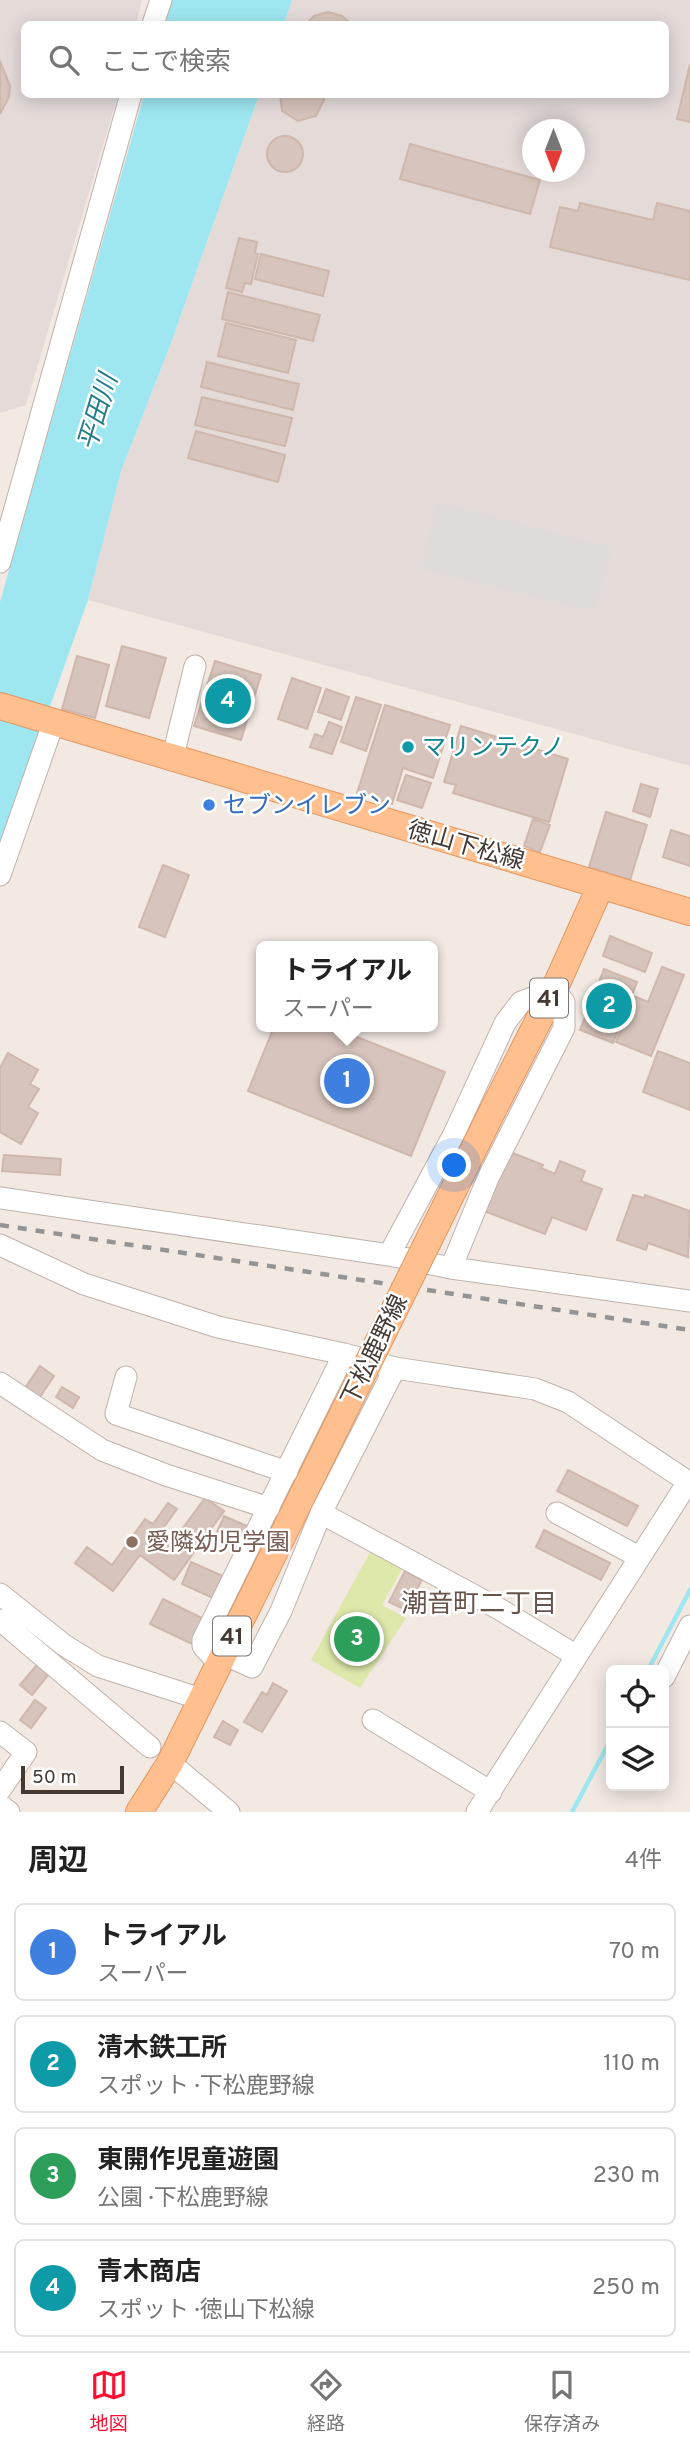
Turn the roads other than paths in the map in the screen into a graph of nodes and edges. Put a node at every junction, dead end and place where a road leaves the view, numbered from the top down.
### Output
1 (161, 0) edge
2 (154, 21) edge
3 (130, 98) edge
4 (0, 562) edge
5 (195, 666) dead end
6 (0, 706) edge
7 (50, 720) junction
8 (172, 760) junction
9 (0, 875) edge
10 (601, 885) junction
11 (690, 912) edge
12 (554, 990) junction
13 (0, 1198) edge
14 (0, 1245) edge
15 (389, 1255) junction
16 (451, 1268) junction
17 (690, 1301) edge
18 (344, 1354) junction
19 (395, 1368) junction
20 (126, 1377) dead end
21 (0, 1383) edge
22 (287, 1472) junction
23 (689, 1483) edge
24 (270, 1508) junction
25 (321, 1513) junction
26 (557, 1513) dead end
27 (639, 1557) junction
28 (0, 1594) edge
29 (0, 1620) edge
30 (690, 1626) edge
31 (575, 1655) junction
32 (83, 1657) junction
33 (221, 1659) junction
34 (669, 1667) edge
35 (68, 1677) junction
36 (201, 1699) junction
37 (373, 1720) dead end
38 (0, 1732) edge
39 (160, 1755) junction
40 (0, 1790) edge
41 (491, 1791) junction
42 (0, 1805) edge
43 (9, 1812) edge
44 (139, 1812) edge
45 (229, 1812) edge
46 (477, 1812) edge

1 - 2 street
3 - 4 street
5 - 8 street
6 - 7 main road, 徳山下松線
7 - 8 main road, 徳山下松線
7 - 9 street
8 - 10 main road, 徳山下松線
10 - 11 main road, 徳山下松線
10 - 12 main road, 下松鹿野線 / 41
12 - 15 street
12 - 16 street
12 - 33 main road, 下松鹿野線 / 41, bridge
13 - 15 street
14 - 18 street
15 - 16 street
16 - 17 street
18 - 19 street
18 - 22 street
19 - 23 street
19 - 25 street
20 - 22 street
21 - 24 street
22 - 24 street
23 - 27 street
24 - 33 street
25 - 31 street
25 - 33 street
26 - 27 street
27 - 31 street
28 - 32 street
29 - 35 street
30 - 34 street
31 - 41 street
32 - 35 street
32 - 36 street
33 - 36 main road, 下松鹿野線 / 41
35 - 39 street
36 - 39 main road, 下松鹿野線 / 41
37 - 41 street
38 - 40 street
39 - 44 main road, 下松鹿野線 / 41
39 - 45 street
41 - 46 street
42 - 43 street

